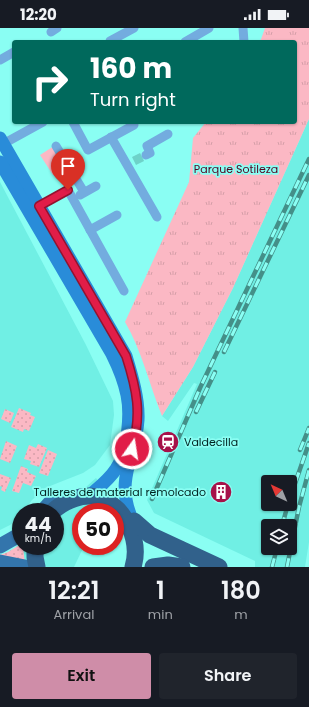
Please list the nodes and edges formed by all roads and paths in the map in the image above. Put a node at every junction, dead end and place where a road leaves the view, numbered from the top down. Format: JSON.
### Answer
{"nodes":[{"id":1,"x":134,"y":28,"type":"edge"},
{"id":2,"x":209,"y":28,"type":"edge"},
{"id":3,"x":243,"y":28,"type":"edge"},
{"id":4,"x":112,"y":40,"type":"edge"},
{"id":5,"x":188,"y":40,"type":"edge"},
{"id":6,"x":244,"y":40,"type":"edge"},
{"id":7,"x":12,"y":53,"type":"edge"},
{"id":8,"x":0,"y":60,"type":"edge"},
{"id":9,"x":39,"y":124,"type":"edge"},
{"id":10,"x":74,"y":124,"type":"edge"},
{"id":11,"x":133,"y":124,"type":"edge"},
{"id":12,"x":168,"y":134,"type":"dead end"},
{"id":13,"x":111,"y":137,"type":"junction"},
{"id":14,"x":2,"y":141,"type":"edge"},
{"id":15,"x":56,"y":146,"type":"dead end"},
{"id":16,"x":146,"y":155,"type":"tunnel mouth"},
{"id":17,"x":0,"y":162,"type":"edge"},
{"id":18,"x":96,"y":186,"type":"dead end"},
{"id":19,"x":84,"y":192,"type":"junction"},
{"id":20,"x":73,"y":199,"type":"junction"},
{"id":21,"x":39,"y":206,"type":"junction"},
{"id":22,"x":117,"y":215,"type":"dead end"},
{"id":23,"x":158,"y":217,"type":"dead end"},
{"id":24,"x":90,"y":230,"type":"junction"},
{"id":25,"x":124,"y":291,"type":"dead end"},
{"id":26,"x":90,"y":492,"type":"junction"},
{"id":27,"x":50,"y":503,"type":"edge"},
{"id":28,"x":64,"y":503,"type":"edge"},
{"id":29,"x":64,"y":510,"type":"edge"},
{"id":30,"x":134,"y":520,"type":"junction"},
{"id":31,"x":12,"y":539,"type":"edge"},
{"id":32,"x":0,"y":546,"type":"edge"},
{"id":33,"x":12,"y":546,"type":"edge"},
{"id":34,"x":0,"y":551,"type":"edge"},
{"id":35,"x":35,"y":555,"type":"edge"},
{"id":36,"x":43,"y":555,"type":"edge"},
{"id":37,"x":0,"y":562,"type":"edge"},
{"id":38,"x":25,"y":567,"type":"edge"},
{"id":39,"x":37,"y":567,"type":"edge"},
{"id":40,"x":44,"y":567,"type":"edge"},
{"id":41,"x":132,"y":567,"type":"edge"},
{"id":42,"x":139,"y":567,"type":"edge"},
{"id":43,"x":152,"y":567,"type":"edge"},
{"id":44,"x":182,"y":567,"type":"edge"},
{"id":45,"x":207,"y":567,"type":"edge"},
{"id":46,"x":220,"y":567,"type":"edge"}],
"edges":[{"from":1,"to":4,"type":"street"},
{"from":2,"to":5,"type":"street"},
{"from":3,"to":6,"type":"street"},
{"from":7,"to":8,"type":"street"},
{"from":9,"to":14,"type":"street"},
{"from":10,"to":13,"type":"street"},
{"from":11,"to":13,"type":"street"},
{"from":12,"to":16,"type":"street"},
{"from":13,"to":23,"type":"street"},
{"from":14,"to":21,"type":"main road"},
{"from":15,"to":19,"type":"street"},
{"from":17,"to":26,"type":"main road"},
{"from":18,"to":19,"type":"street"},
{"from":19,"to":20,"type":"street"},
{"from":20,"to":21,"type":"street"},
{"from":20,"to":24,"type":"street"},
{"from":21,"to":30,"type":"main road"},
{"from":22,"to":24,"type":"street"},
{"from":24,"to":25,"type":"street"},
{"from":26,"to":27,"type":"main road"},
{"from":26,"to":28,"type":"highway"},
{"from":26,"to":29,"type":"highway"},
{"from":26,"to":30,"type":"highway"},
{"from":30,"to":41,"type":"highway"},
{"from":30,"to":42,"type":"highway"},
{"from":30,"to":45,"type":"highway"},
{"from":30,"to":46,"type":"highway"},
{"from":31,"to":32,"type":"main road"},
{"from":33,"to":34,"type":"main road"},
{"from":35,"to":39,"type":"highway"},
{"from":36,"to":40,"type":"highway"},
{"from":37,"to":38,"type":"main road"},
{"from":43,"to":44,"type":"highway"}]}
